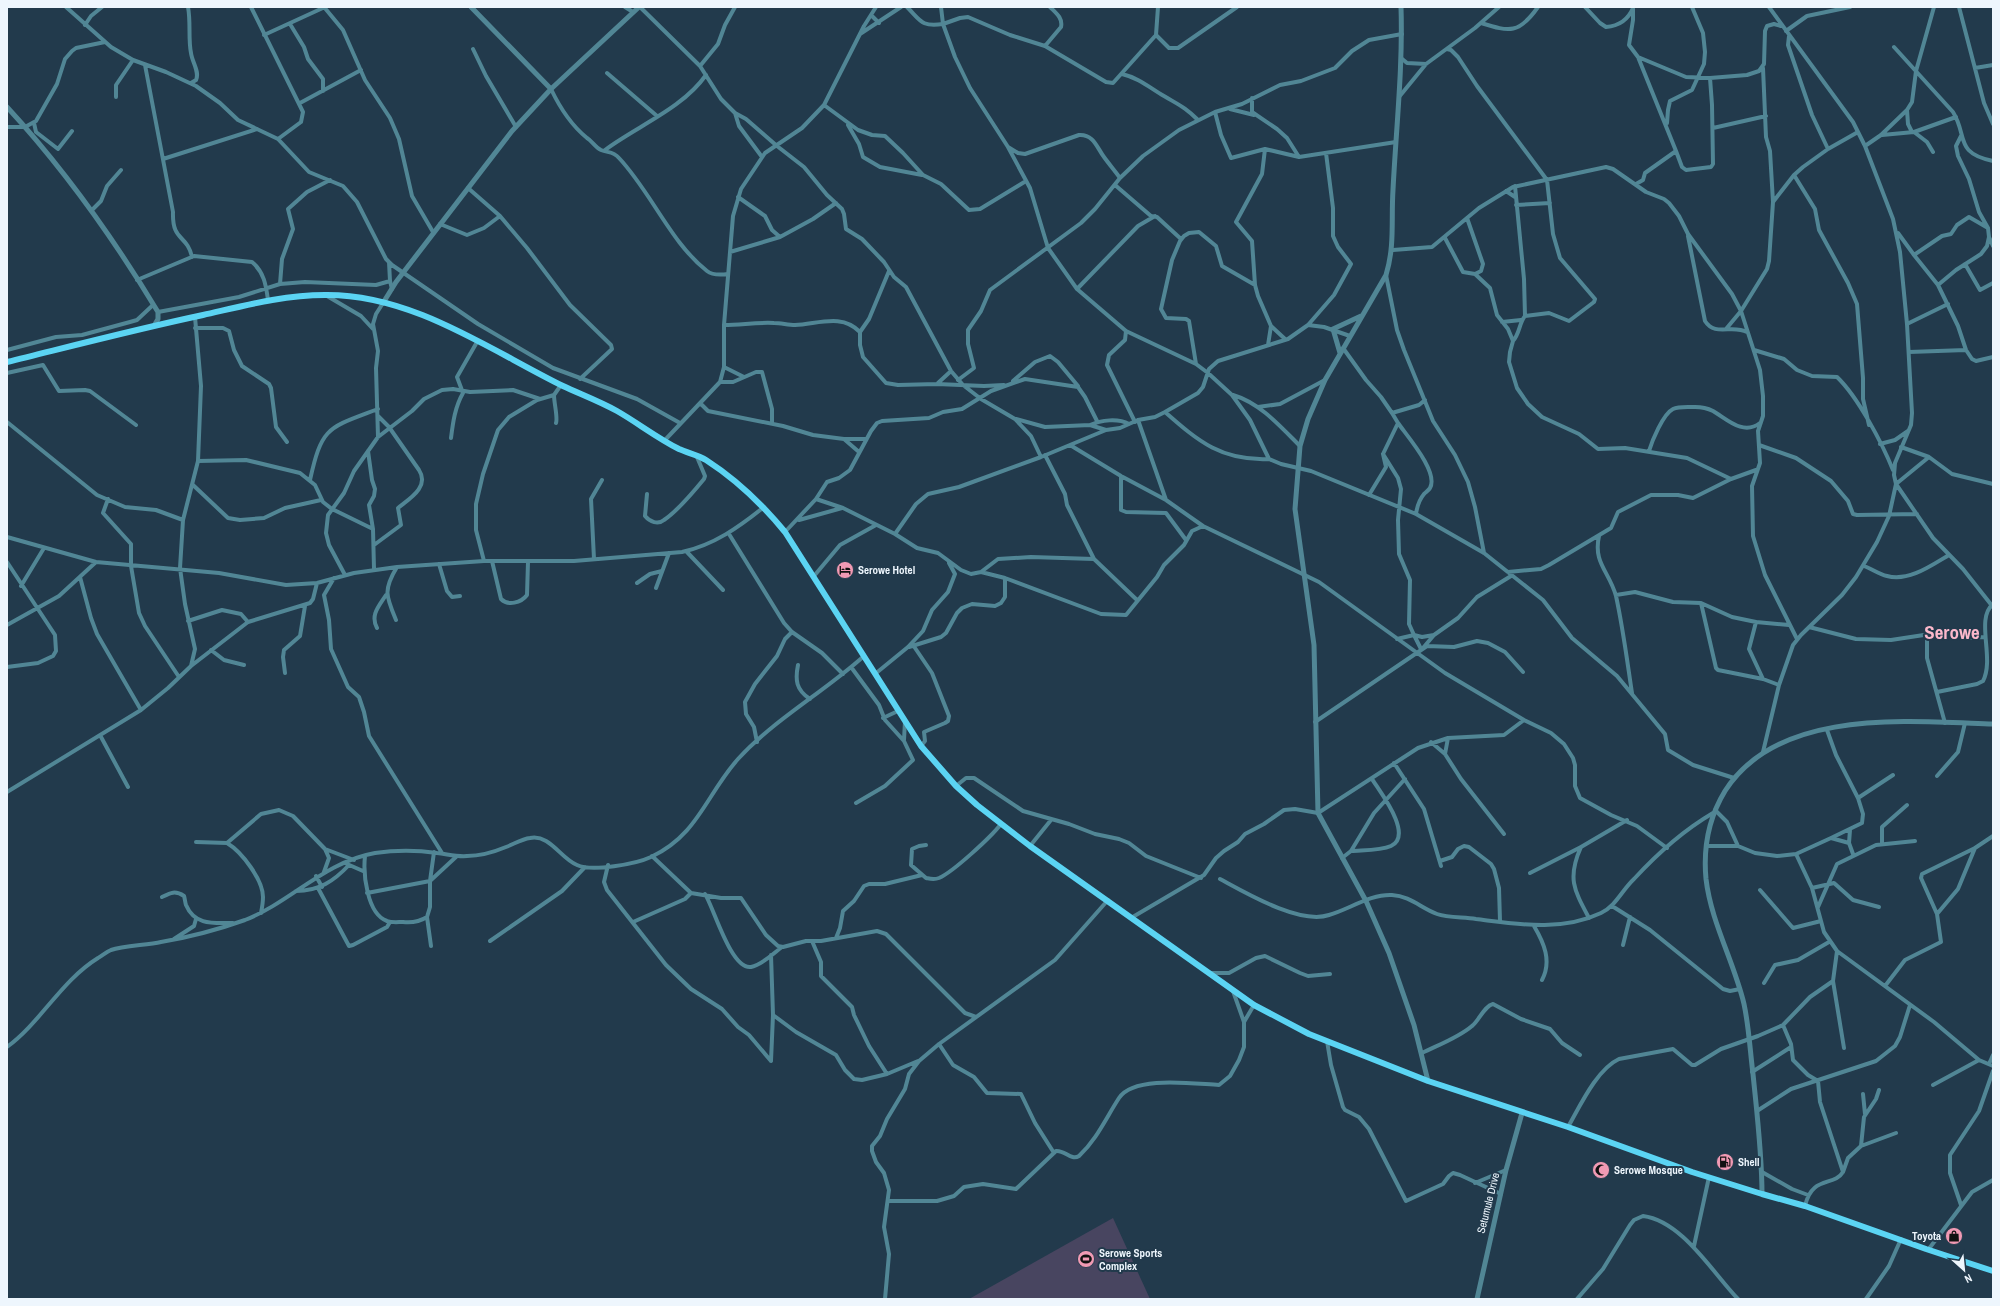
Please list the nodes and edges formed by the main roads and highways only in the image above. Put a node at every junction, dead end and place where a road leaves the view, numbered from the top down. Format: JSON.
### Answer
{"nodes":[{"id":1,"x":7,"y":362,"type":"edge"},
{"id":2,"x":1993,"y":1271,"type":"edge"}],
"edges":[{"from":1,"to":2,"type":"main road"}]}
